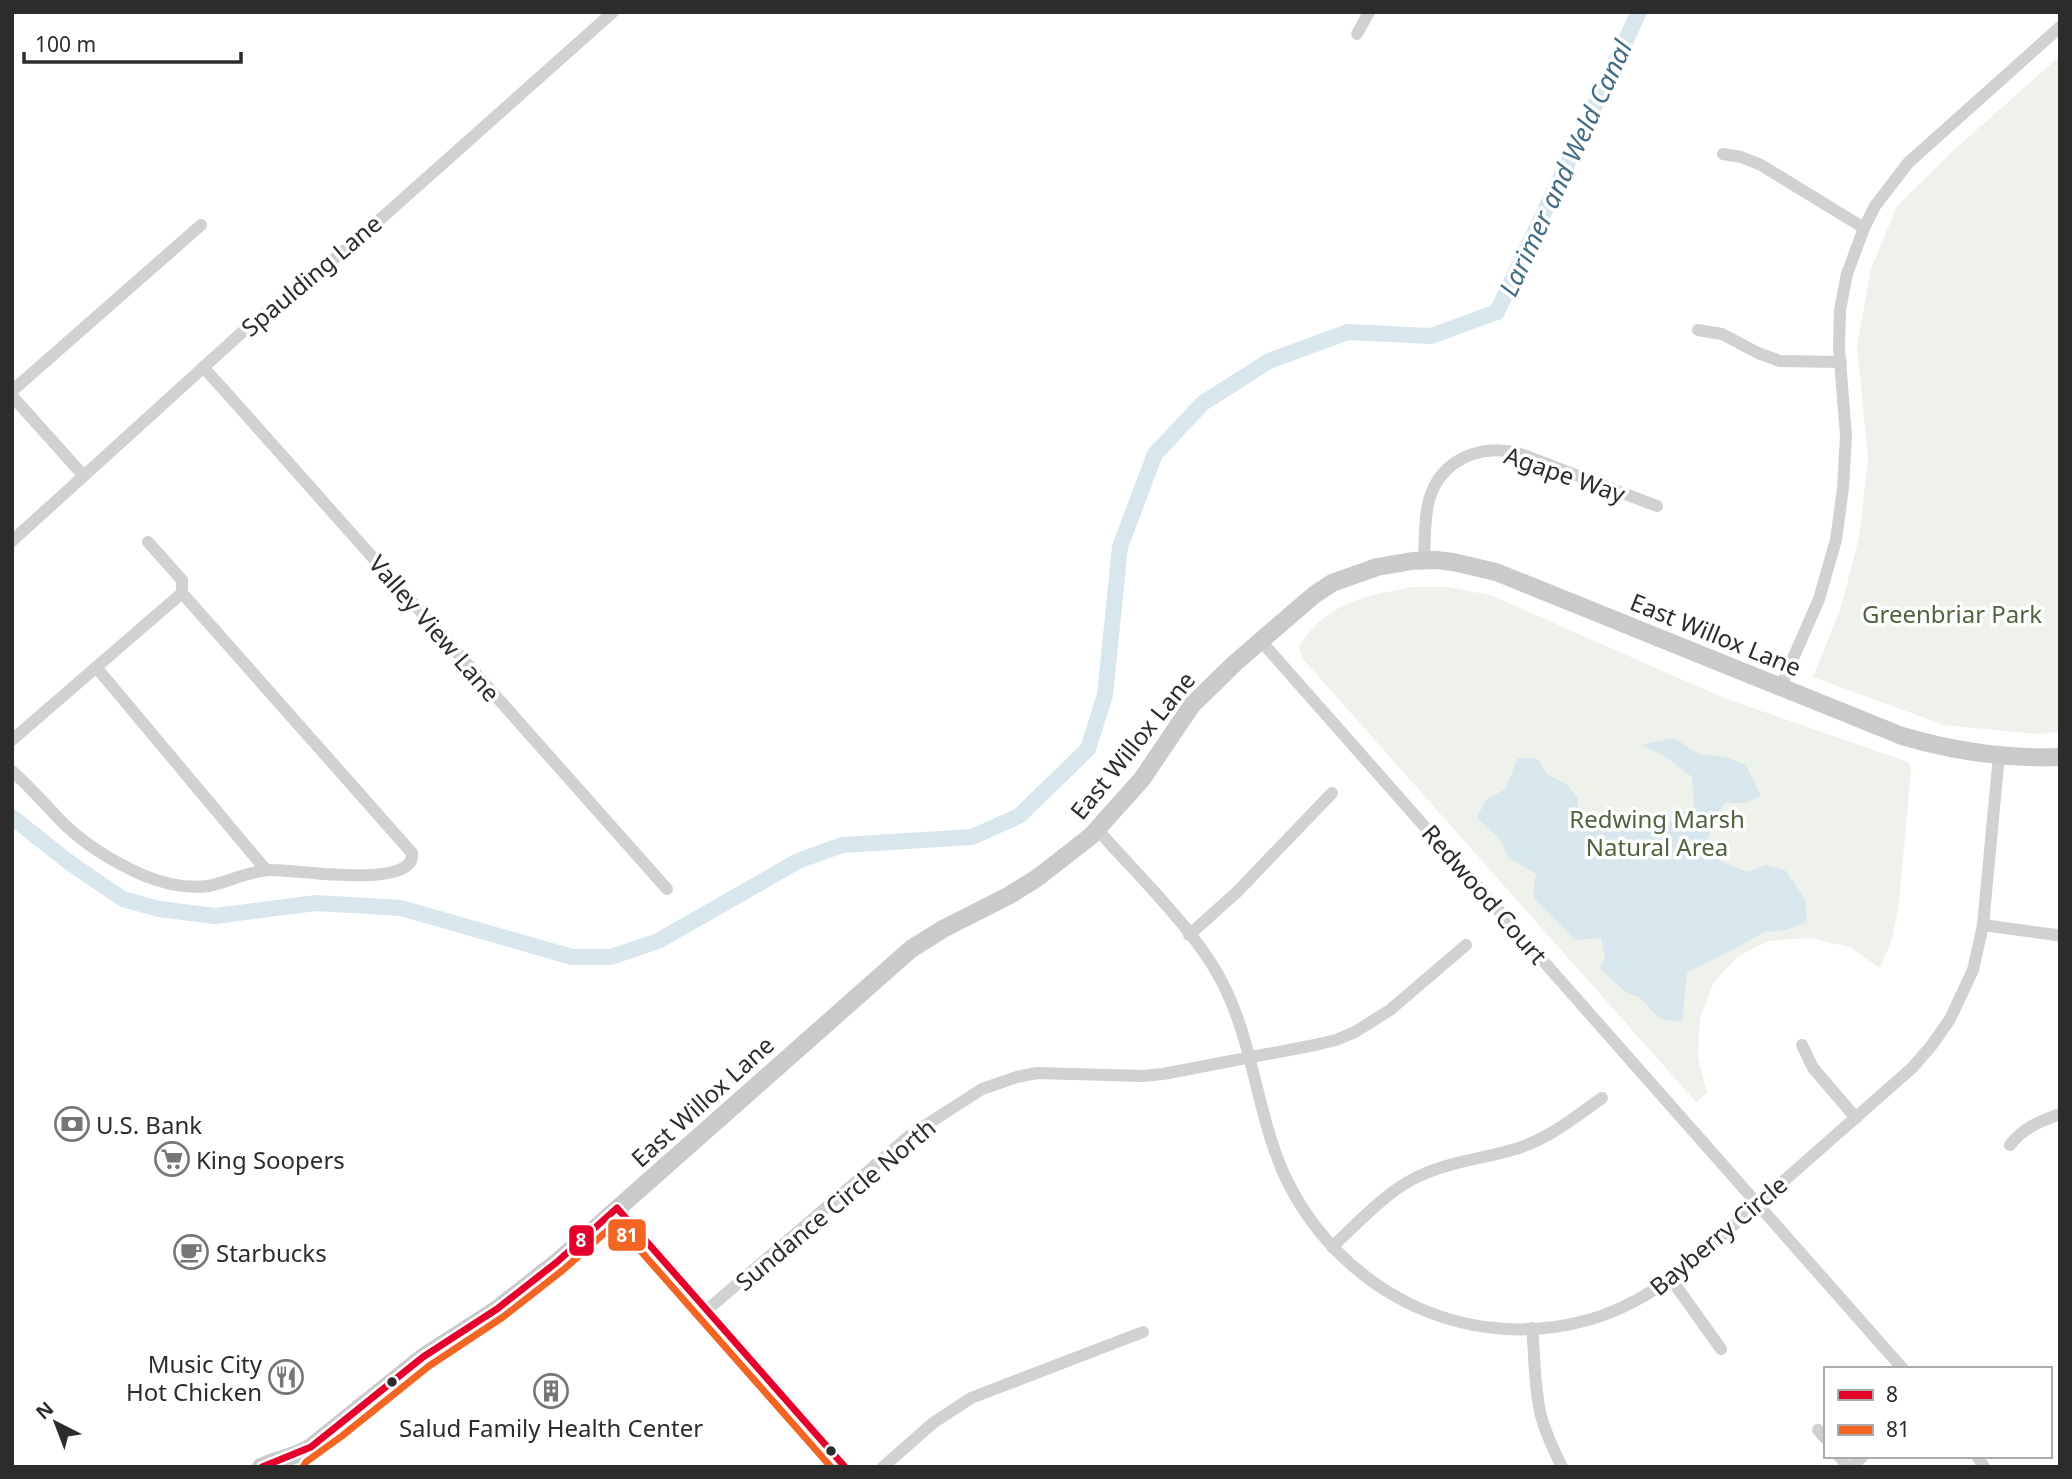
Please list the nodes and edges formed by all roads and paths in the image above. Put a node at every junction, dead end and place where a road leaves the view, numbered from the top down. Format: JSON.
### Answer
{"nodes":[{"id":1,"x":613,"y":12,"type":"edge"},
{"id":2,"x":1369,"y":12,"type":"edge"},
{"id":3,"x":2060,"y":27,"type":"edge"},
{"id":4,"x":1357,"y":34,"type":"dead end"},
{"id":5,"x":1723,"y":154,"type":"dead end"},
{"id":6,"x":201,"y":225,"type":"dead end"},
{"id":7,"x":1864,"y":228,"type":"junction"},
{"id":8,"x":1698,"y":330,"type":"dead end"},
{"id":9,"x":1840,"y":362,"type":"junction"},
{"id":10,"x":202,"y":367,"type":"junction"},
{"id":11,"x":12,"y":393,"type":"edge"},
{"id":12,"x":83,"y":475,"type":"junction"},
{"id":13,"x":1657,"y":506,"type":"dead end"},
{"id":14,"x":12,"y":541,"type":"edge"},
{"id":15,"x":148,"y":542,"type":"dead end"},
{"id":16,"x":1424,"y":561,"type":"junction"},
{"id":17,"x":182,"y":593,"type":"junction"},
{"id":18,"x":1261,"y":641,"type":"junction"},
{"id":19,"x":96,"y":667,"type":"junction"},
{"id":20,"x":1781,"y":686,"type":"junction"},
{"id":21,"x":12,"y":740,"type":"edge"},
{"id":22,"x":1999,"y":755,"type":"junction"},
{"id":23,"x":2060,"y":757,"type":"edge"},
{"id":24,"x":12,"y":771,"type":"edge"},
{"id":25,"x":1332,"y":793,"type":"dead end"},
{"id":26,"x":1097,"y":830,"type":"junction"},
{"id":27,"x":266,"y":870,"type":"junction"},
{"id":28,"x":667,"y":889,"type":"dead end"},
{"id":29,"x":1983,"y":925,"type":"junction"},
{"id":30,"x":1189,"y":934,"type":"junction"},
{"id":31,"x":2056,"y":935,"type":"dead end"},
{"id":32,"x":1466,"y":945,"type":"dead end"},
{"id":33,"x":1802,"y":1045,"type":"dead end"},
{"id":34,"x":1250,"y":1058,"type":"junction"},
{"id":35,"x":1602,"y":1098,"type":"dead end"},
{"id":36,"x":2060,"y":1114,"type":"edge"},
{"id":37,"x":1856,"y":1118,"type":"junction"},
{"id":38,"x":2010,"y":1145,"type":"dead end"},
{"id":39,"x":1757,"y":1203,"type":"junction"},
{"id":40,"x":617,"y":1208,"type":"junction"},
{"id":41,"x":1332,"y":1247,"type":"junction"},
{"id":42,"x":1671,"y":1279,"type":"junction"},
{"id":43,"x":707,"y":1310,"type":"junction"},
{"id":44,"x":1532,"y":1328,"type":"junction"},
{"id":45,"x":1143,"y":1332,"type":"dead end"},
{"id":46,"x":1721,"y":1349,"type":"dead end"},
{"id":47,"x":1901,"y":1367,"type":"edge"},
{"id":48,"x":295,"y":1461,"type":"edge"},
{"id":49,"x":261,"y":1467,"type":"edge"},
{"id":50,"x":845,"y":1467,"type":"edge"},
{"id":51,"x":883,"y":1467,"type":"edge"},
{"id":52,"x":1562,"y":1467,"type":"edge"}],
"edges":[{"from":1,"to":10,"type":"street","name":"Spaulding Lane"},
{"from":2,"to":4,"type":"street"},
{"from":3,"to":7,"type":"street"},
{"from":5,"to":7,"type":"street"},
{"from":6,"to":11,"type":"street"},
{"from":7,"to":9,"type":"street"},
{"from":8,"to":9,"type":"street"},
{"from":9,"to":20,"type":"street"},
{"from":10,"to":12,"type":"street","name":"Spaulding Lane"},
{"from":10,"to":28,"type":"street","name":"Valley View Lane"},
{"from":11,"to":12,"type":"street"},
{"from":12,"to":14,"type":"street","name":"Spaulding Lane"},
{"from":13,"to":16,"type":"street","name":"Agape Way"},
{"from":15,"to":17,"type":"street"},
{"from":16,"to":18,"type":"main road","name":"East Willox Lane"},
{"from":16,"to":20,"type":"main road","name":"East Willox Lane"},
{"from":17,"to":19,"type":"street"},
{"from":17,"to":27,"type":"street"},
{"from":18,"to":26,"type":"main road","name":"East Willox Lane"},
{"from":18,"to":39,"type":"street","name":"Redwood Court"},
{"from":19,"to":21,"type":"street"},
{"from":19,"to":27,"type":"street"},
{"from":20,"to":22,"type":"main road","name":"East Willox Lane"},
{"from":22,"to":23,"type":"main road","name":"East Willox Lane"},
{"from":22,"to":29,"type":"street","name":"Bayberry Circle"},
{"from":24,"to":27,"type":"street"},
{"from":25,"to":30,"type":"street"},
{"from":26,"to":30,"type":"street","name":"Bayberry Circle"},
{"from":26,"to":40,"type":"main road","name":"East Willox Lane"},
{"from":29,"to":31,"type":"street"},
{"from":29,"to":37,"type":"street","name":"Bayberry Circle"},
{"from":30,"to":34,"type":"street","name":"Bayberry Circle"},
{"from":32,"to":34,"type":"street","name":"Sundance Circle North"},
{"from":33,"to":37,"type":"street"},
{"from":34,"to":41,"type":"street","name":"Bayberry Circle"},
{"from":34,"to":43,"type":"street","name":"Sundance Circle North"},
{"from":35,"to":41,"type":"street"},
{"from":36,"to":38,"type":"street"},
{"from":37,"to":39,"type":"street","name":"Bayberry Circle"},
{"from":39,"to":42,"type":"street","name":"Bayberry Circle"},
{"from":39,"to":47,"type":"street","name":"Redwood Court"},
{"from":40,"to":43,"type":"street"},
{"from":40,"to":48,"type":"main road","name":"East Willox Lane"},
{"from":41,"to":44,"type":"street","name":"Bayberry Circle"},
{"from":42,"to":44,"type":"street","name":"Bayberry Circle"},
{"from":42,"to":46,"type":"street"},
{"from":43,"to":50,"type":"street"},
{"from":44,"to":52,"type":"street"},
{"from":45,"to":51,"type":"street"},
{"from":48,"to":49,"type":"main road","name":"East Willox Lane"}]}
